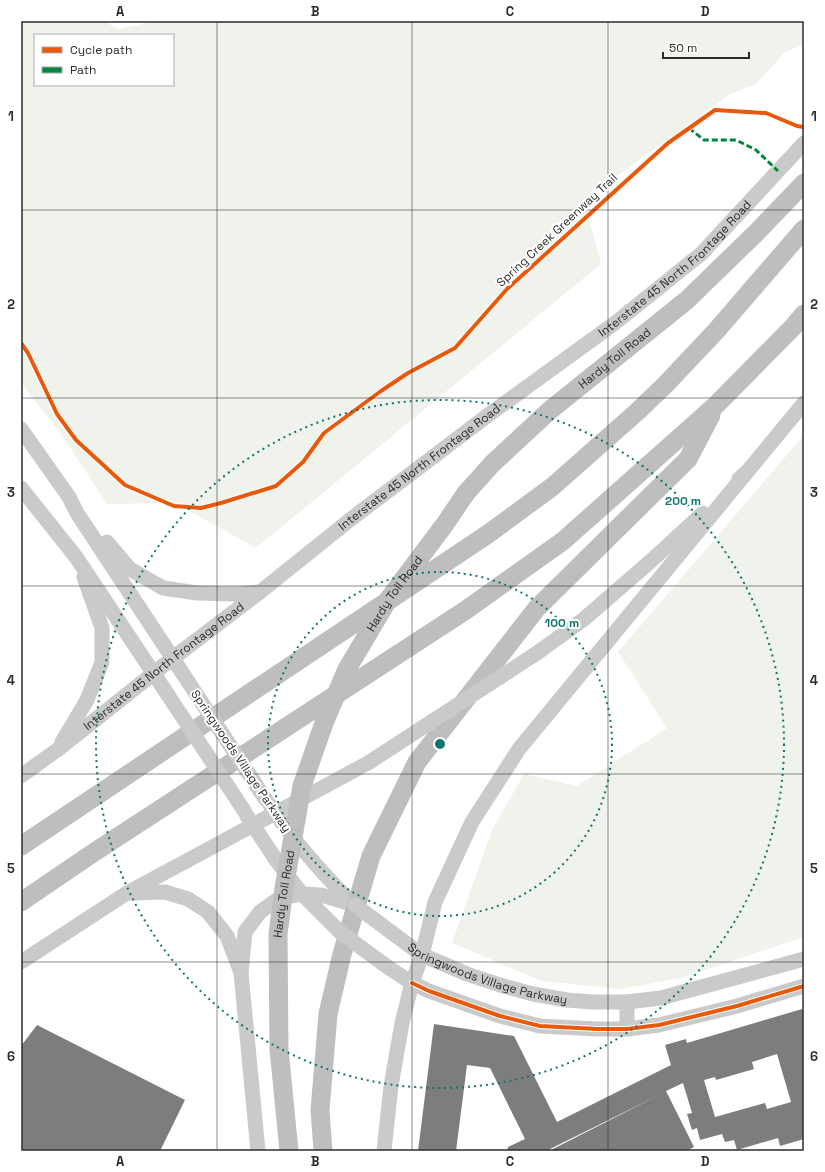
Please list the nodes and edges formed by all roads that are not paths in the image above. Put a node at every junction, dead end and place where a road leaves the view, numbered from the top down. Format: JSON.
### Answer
{"nodes":[{"id":1,"x":804,"y":143,"type":"edge"},
{"id":2,"x":804,"y":183,"type":"edge"},
{"id":3,"x":804,"y":229,"type":"edge"},
{"id":4,"x":799,"y":321,"type":"edge"},
{"id":5,"x":804,"y":403,"type":"edge"},
{"id":6,"x":716,"y":405,"type":"junction"},
{"id":7,"x":21,"y":429,"type":"edge"},
{"id":8,"x":747,"y":472,"type":"junction"},
{"id":9,"x":21,"y":488,"type":"edge"},
{"id":10,"x":69,"y":497,"type":"junction"},
{"id":11,"x":76,"y":557,"type":"junction"},
{"id":12,"x":260,"y":592,"type":"junction"},
{"id":13,"x":173,"y":658,"type":"junction"},
{"id":14,"x":154,"y":673,"type":"junction"},
{"id":15,"x":57,"y":750,"type":"junction"},
{"id":16,"x":21,"y":776,"type":"edge"},
{"id":17,"x":275,"y":813,"type":"junction"},
{"id":18,"x":249,"y":818,"type":"junction"},
{"id":19,"x":21,"y":846,"type":"edge"},
{"id":20,"x":276,"y":860,"type":"junction"},
{"id":21,"x":127,"y":893,"type":"junction"},
{"id":22,"x":310,"y":897,"type":"junction"},
{"id":23,"x":21,"y":902,"type":"edge"},
{"id":24,"x":355,"y":905,"type":"junction"},
{"id":25,"x":267,"y":906,"type":"junction"},
{"id":26,"x":422,"y":955,"type":"junction"},
{"id":27,"x":804,"y":960,"type":"edge"},
{"id":28,"x":21,"y":962,"type":"edge"},
{"id":29,"x":241,"y":973,"type":"junction"},
{"id":30,"x":412,"y":983,"type":"junction"},
{"id":31,"x":804,"y":986,"type":"edge"},
{"id":32,"x":627,"y":1002,"type":"junction"},
{"id":33,"x":627,"y":1029,"type":"junction"},
{"id":34,"x":258,"y":1151,"type":"edge"},
{"id":35,"x":289,"y":1151,"type":"edge"},
{"id":36,"x":323,"y":1151,"type":"edge"},
{"id":37,"x":384,"y":1151,"type":"edge"}],
"edges":[{"from":1,"to":12,"type":"main road","name":"Interstate 45 North Frontage Road"},
{"from":2,"to":35,"type":"highway","name":"Hardy Toll Road","bridge":true},
{"from":3,"to":19,"type":"highway"},
{"from":4,"to":6,"type":"highway"},
{"from":5,"to":8,"type":"main road"},
{"from":6,"to":23,"type":"highway"},
{"from":6,"to":36,"type":"highway"},
{"from":7,"to":10,"type":"main road","name":"Springwoods Village Parkway"},
{"from":8,"to":17,"type":"main road","bridge":true},
{"from":8,"to":26,"type":"main road"},
{"from":9,"to":11,"type":"main road","name":"Springwoods Village Parkway"},
{"from":10,"to":12,"type":"main road"},
{"from":10,"to":13,"type":"main road","name":"Springwoods Village Parkway"},
{"from":11,"to":14,"type":"main road","name":"Springwoods Village Parkway"},
{"from":11,"to":15,"type":"main road"},
{"from":12,"to":13,"type":"main road","name":"Interstate 45 North Frontage Road"},
{"from":13,"to":14,"type":"main road","name":"Interstate 45 North Frontage Road"},
{"from":13,"to":17,"type":"main road","name":"Springwoods Village Parkway","bridge":true},
{"from":14,"to":15,"type":"main road","name":"Interstate 45 North Frontage Road"},
{"from":14,"to":18,"type":"main road","name":"Springwoods Village Parkway","bridge":true},
{"from":15,"to":16,"type":"main road","name":"Interstate 45 North Frontage Road"},
{"from":17,"to":18,"type":"main road"},
{"from":17,"to":24,"type":"main road","name":"Springwoods Village Parkway"},
{"from":18,"to":20,"type":"main road","name":"Springwoods Village Parkway"},
{"from":18,"to":21,"type":"main road"},
{"from":20,"to":22,"type":"main road","name":"Springwoods Village Parkway"},
{"from":20,"to":25,"type":"main road"},
{"from":21,"to":28,"type":"main road"},
{"from":21,"to":29,"type":"main road"},
{"from":22,"to":24,"type":"main road"},
{"from":22,"to":25,"type":"main road"},
{"from":22,"to":30,"type":"main road","name":"Springwoods Village Parkway","bridge":true},
{"from":24,"to":26,"type":"main road","name":"Springwoods Village Parkway","bridge":true},
{"from":25,"to":29,"type":"main road"},
{"from":26,"to":30,"type":"main road"},
{"from":26,"to":32,"type":"main road","name":"Springwoods Village Parkway"},
{"from":27,"to":32,"type":"main road","name":"Springwoods Village Parkway"},
{"from":29,"to":34,"type":"main road"},
{"from":30,"to":33,"type":"main road","name":"Springwoods Village Parkway"},
{"from":30,"to":37,"type":"main road"},
{"from":31,"to":33,"type":"main road","name":"Springwoods Village Parkway"},
{"from":32,"to":33,"type":"main road"}]}
